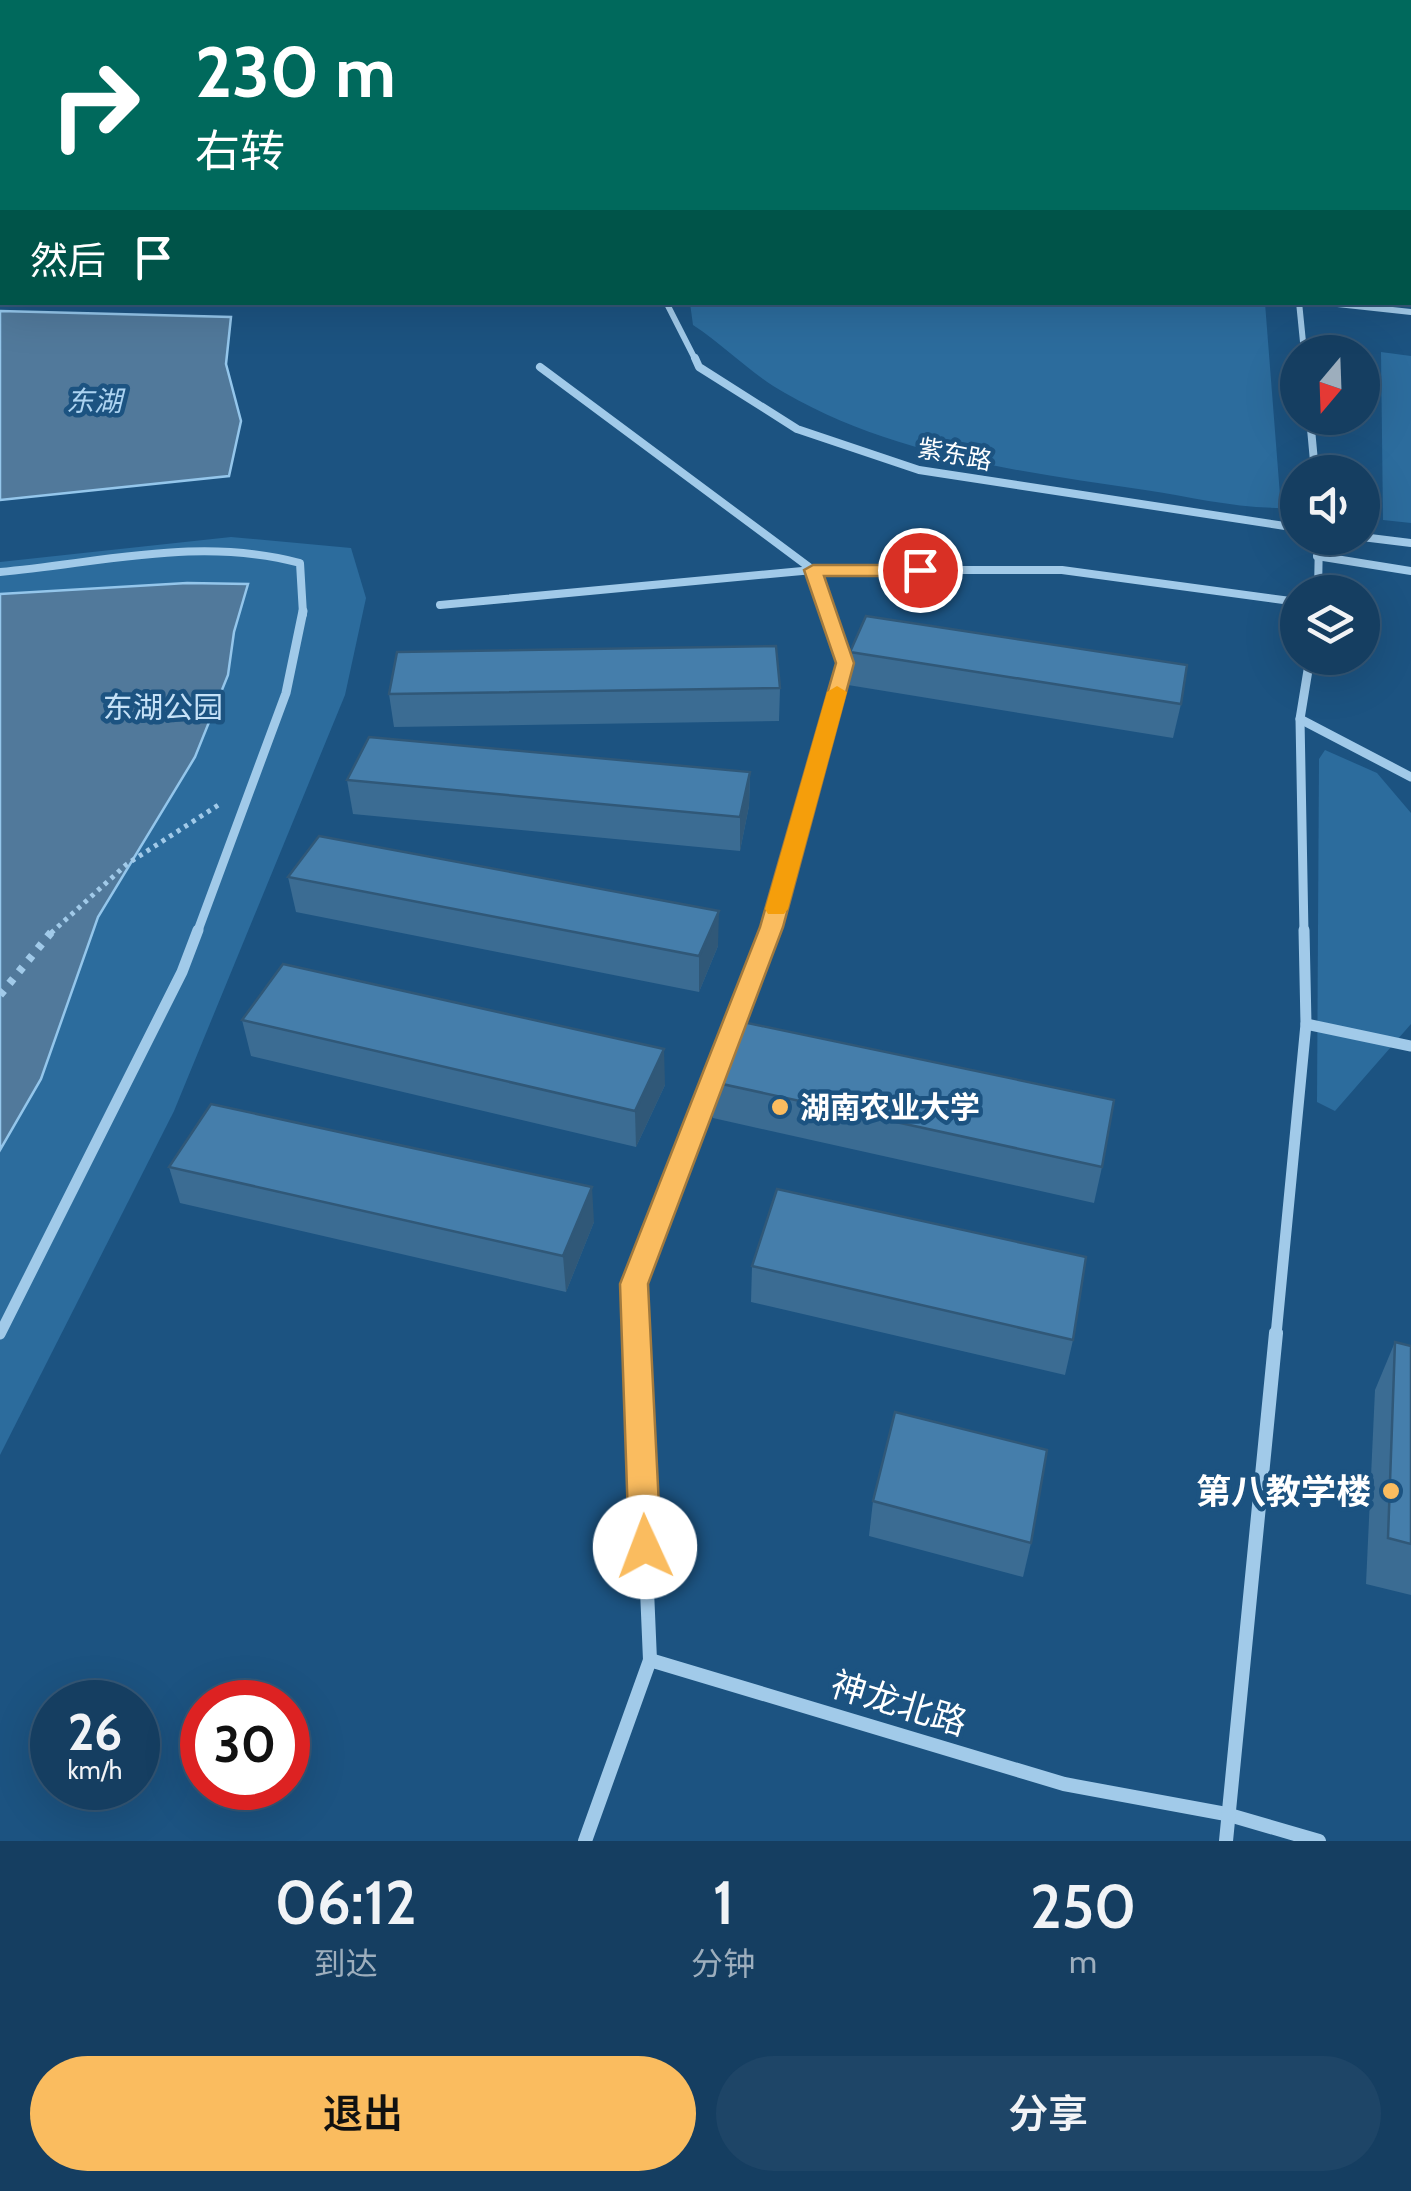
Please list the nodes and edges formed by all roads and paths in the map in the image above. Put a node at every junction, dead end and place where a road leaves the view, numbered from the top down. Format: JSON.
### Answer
{"nodes":[{"id":1,"x":668,"y":305,"type":"edge"},
{"id":2,"x":1299,"y":305,"type":"edge"},
{"id":3,"x":1347,"y":305,"type":"edge"},
{"id":4,"x":1411,"y":312,"type":"edge"},
{"id":5,"x":1302,"y":335,"type":"edge"},
{"id":6,"x":540,"y":367,"type":"dead end"},
{"id":7,"x":1280,"y":525,"type":"edge"},
{"id":8,"x":1380,"y":539,"type":"edge"},
{"id":9,"x":1411,"y":543,"type":"edge"},
{"id":10,"x":1317,"y":556,"type":"joint"},
{"id":11,"x":813,"y":570,"type":"junction"},
{"id":12,"x":1411,"y":570,"type":"edge"},
{"id":13,"x":0,"y":572,"type":"edge"},
{"id":14,"x":1318,"y":575,"type":"edge"},
{"id":15,"x":1280,"y":600,"type":"edge"},
{"id":16,"x":440,"y":605,"type":"dead end"},
{"id":17,"x":1307,"y":675,"type":"edge"},
{"id":18,"x":1300,"y":720,"type":"junction"},
{"id":19,"x":1411,"y":777,"type":"edge"},
{"id":20,"x":189,"y":820,"type":"dead end"},
{"id":21,"x":0,"y":995,"type":"edge"},
{"id":22,"x":1306,"y":1024,"type":"junction"},
{"id":23,"x":1411,"y":1046,"type":"edge"},
{"id":24,"x":0,"y":1334,"type":"edge"},
{"id":25,"x":650,"y":1660,"type":"junction"},
{"id":26,"x":1226,"y":1814,"type":"junction"},
{"id":27,"x":585,"y":1841,"type":"edge"},
{"id":28,"x":1226,"y":1841,"type":"edge"},
{"id":29,"x":1319,"y":1841,"type":"edge"}],
"edges":[{"from":1,"to":7,"type":"street","name":"紫东路"},
{"from":2,"to":5,"type":"street"},
{"from":3,"to":4,"type":"street"},
{"from":6,"to":11,"type":"street"},
{"from":8,"to":9,"type":"street"},
{"from":10,"to":12,"type":"street"},
{"from":10,"to":14,"type":"street"},
{"from":11,"to":15,"type":"street"},
{"from":11,"to":16,"type":"street"},
{"from":11,"to":25,"type":"street"},
{"from":13,"to":24,"type":"street"},
{"from":17,"to":18,"type":"street"},
{"from":18,"to":19,"type":"street"},
{"from":18,"to":22,"type":"street"},
{"from":20,"to":21,"type":"path"},
{"from":22,"to":23,"type":"street"},
{"from":22,"to":26,"type":"street"},
{"from":25,"to":26,"type":"street","name":"神龙北路"},
{"from":25,"to":27,"type":"street"},
{"from":26,"to":28,"type":"street"},
{"from":26,"to":29,"type":"street","name":"神龙北路"}]}
